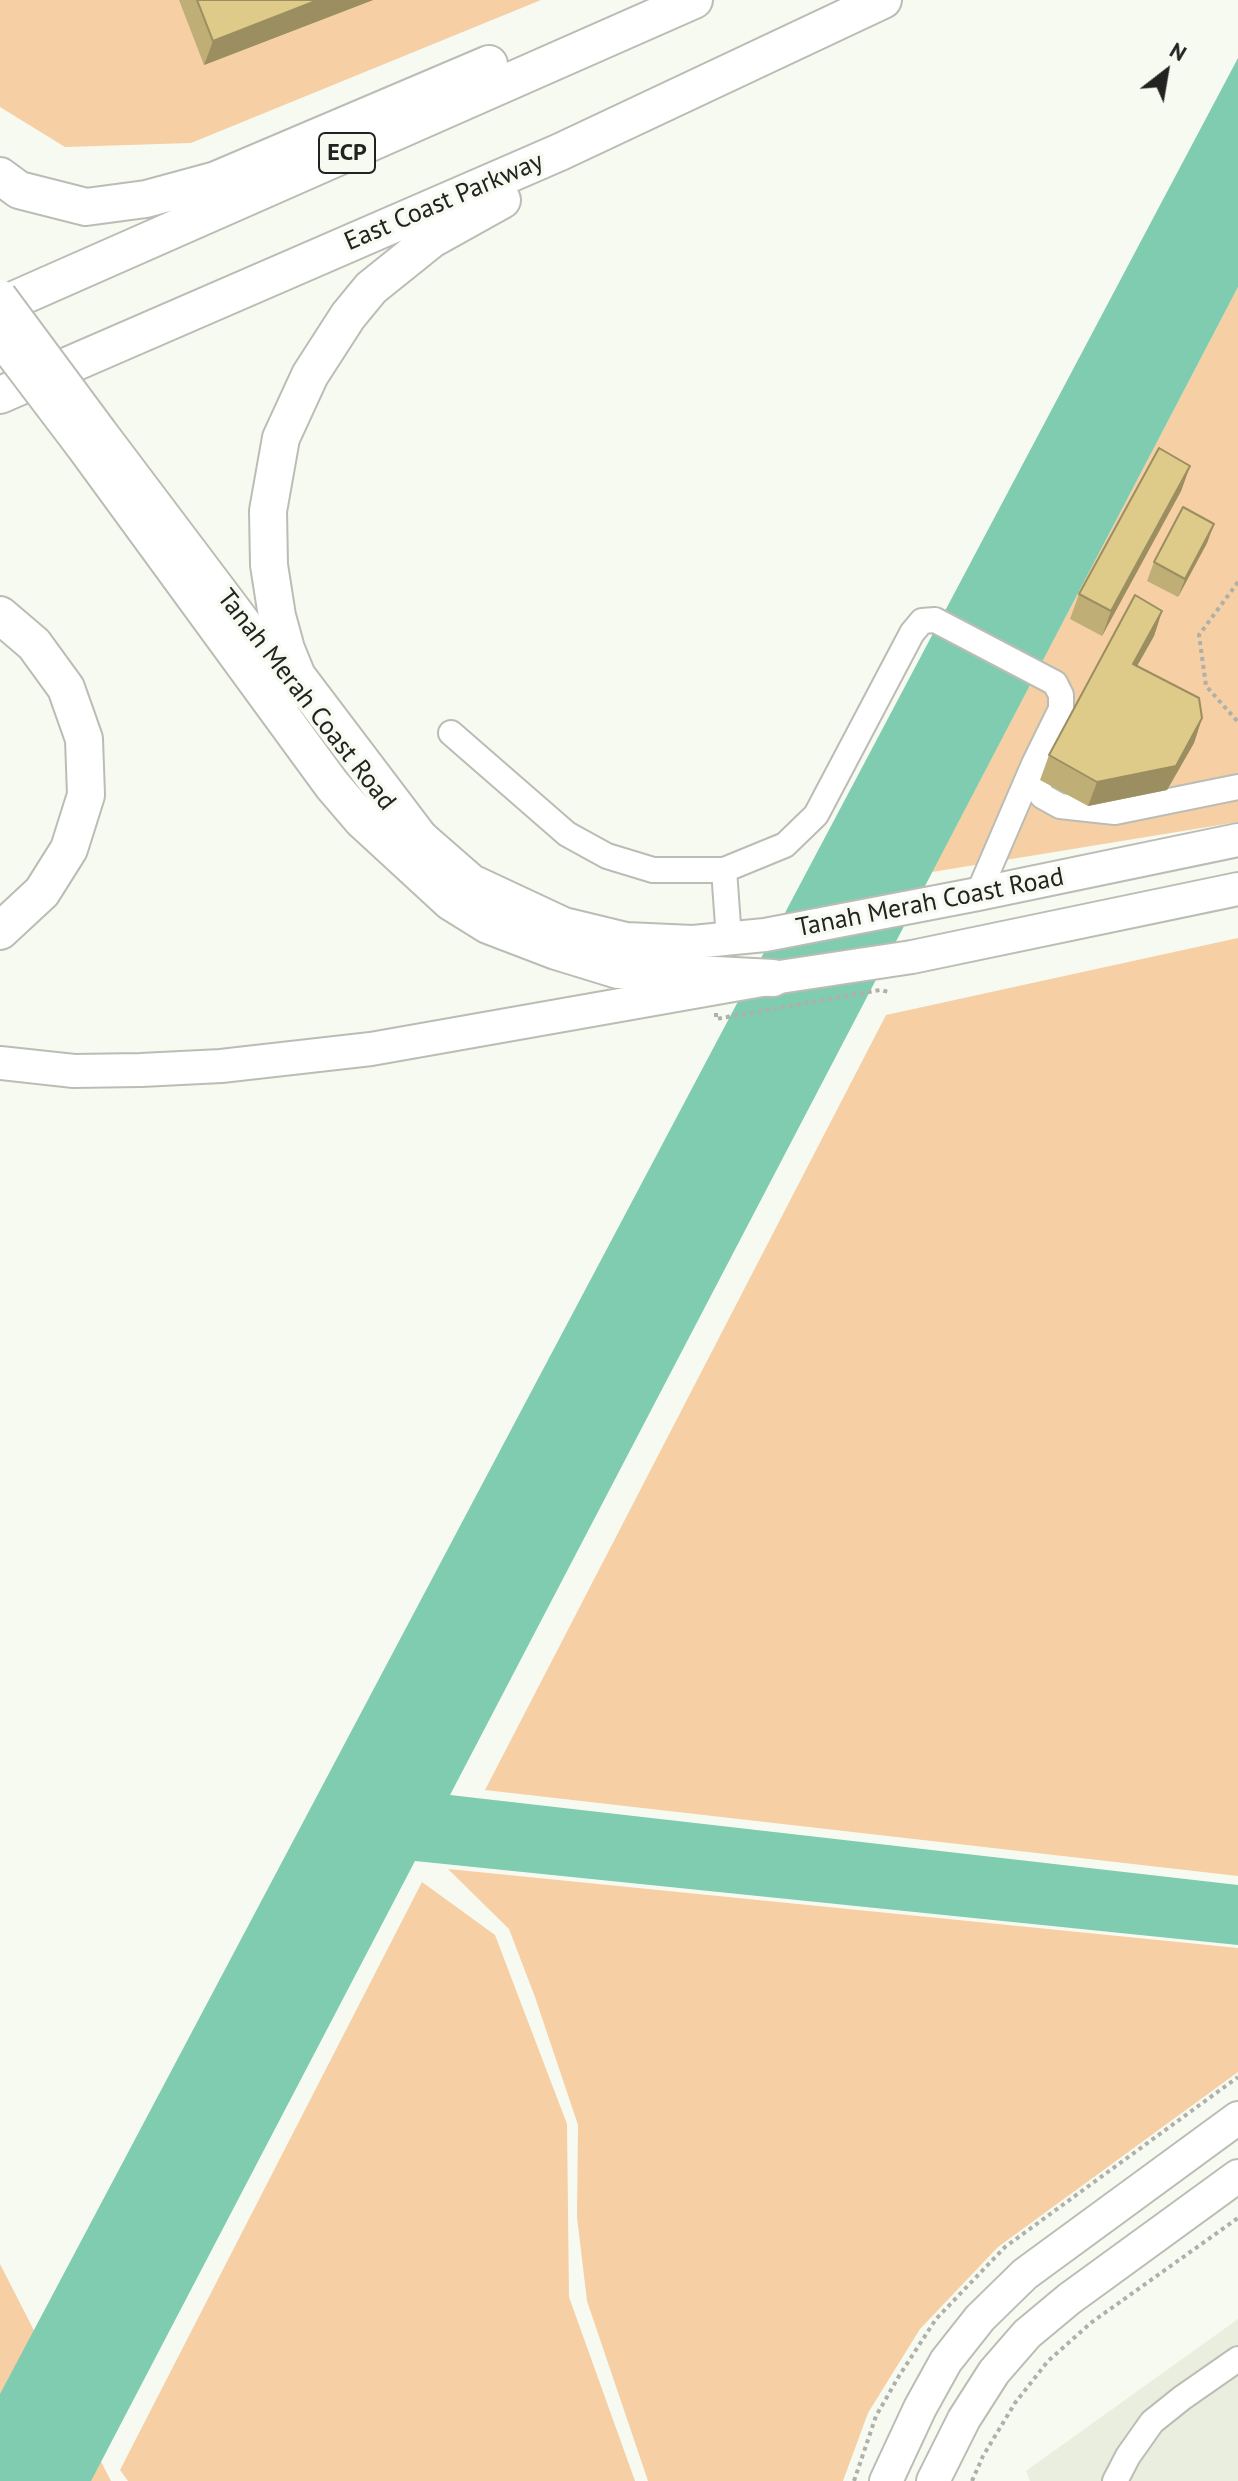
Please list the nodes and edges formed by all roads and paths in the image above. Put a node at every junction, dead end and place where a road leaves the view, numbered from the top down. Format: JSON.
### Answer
{"nodes":[{"id":1,"x":642,"y":0,"type":"edge"},
{"id":2,"x":694,"y":0,"type":"edge"},
{"id":3,"x":883,"y":0,"type":"edge"},
{"id":4,"x":560,"y":152,"type":"junction"},
{"id":5,"x":0,"y":176,"type":"edge"},
{"id":6,"x":0,"y":296,"type":"edge"},
{"id":7,"x":0,"y":306,"type":"edge"},
{"id":8,"x":0,"y":335,"type":"edge"},
{"id":9,"x":0,"y":395,"type":"edge"},
{"id":10,"x":91,"y":437,"type":"junction"},
{"id":11,"x":1238,"y":582,"type":"edge"},
{"id":12,"x":0,"y":615,"type":"edge"},
{"id":13,"x":1238,"y":722,"type":"edge"},
{"id":14,"x":451,"y":733,"type":"dead end"},
{"id":15,"x":1034,"y":764,"type":"junction"},
{"id":16,"x":1238,"y":787,"type":"edge"},
{"id":17,"x":419,"y":837,"type":"junction"},
{"id":18,"x":1238,"y":840,"type":"edge"},
{"id":19,"x":724,"y":870,"type":"junction"},
{"id":20,"x":1238,"y":889,"type":"edge"},
{"id":21,"x":978,"y":894,"type":"junction"},
{"id":22,"x":0,"y":931,"type":"edge"},
{"id":23,"x":729,"y":939,"type":"junction"},
{"id":24,"x":773,"y":978,"type":"junction"},
{"id":25,"x":889,"y":992,"type":"dead end"},
{"id":26,"x":733,"y":1016,"type":"dead end"},
{"id":27,"x":0,"y":1063,"type":"edge"},
{"id":28,"x":1238,"y":2118,"type":"edge"},
{"id":29,"x":1238,"y":2176,"type":"edge"},
{"id":30,"x":1238,"y":2218,"type":"edge"},
{"id":31,"x":1238,"y":2359,"type":"edge"},
{"id":32,"x":886,"y":2481,"type":"edge"},
{"id":33,"x":933,"y":2481,"type":"edge"},
{"id":34,"x":972,"y":2481,"type":"edge"},
{"id":35,"x":1115,"y":2481,"type":"edge"}],
"edges":[{"from":1,"to":5,"type":"highway"},
{"from":2,"to":7,"type":"highway","number":"ECP"},
{"from":3,"to":4,"type":"highway","name":"East Coast Parkway"},
{"from":4,"to":9,"type":"highway","name":"East Coast Parkway"},
{"from":4,"to":17,"type":"highway"},
{"from":6,"to":10,"type":"main road","name":"Tanah Merah Coast Road","bridge":true},
{"from":8,"to":10,"type":"highway","bridge":true},
{"from":10,"to":17,"type":"main road","name":"Tanah Merah Coast Road"},
{"from":10,"to":24,"type":"highway"},
{"from":11,"to":13,"type":"path"},
{"from":12,"to":22,"type":"highway"},
{"from":14,"to":19,"type":"lane"},
{"from":15,"to":16,"type":"lane"},
{"from":15,"to":19,"type":"lane"},
{"from":15,"to":21,"type":"lane"},
{"from":17,"to":23,"type":"main road","name":"Tanah Merah Coast Road"},
{"from":18,"to":21,"type":"main road","name":"Tanah Merah Coast Road"},
{"from":19,"to":23,"type":"lane"},
{"from":20,"to":24,"type":"main road","name":"Tanah Merah Coast Road"},
{"from":21,"to":23,"type":"main road","name":"Tanah Merah Coast Road"},
{"from":24,"to":27,"type":"main road","name":"Tanah Merah Coast Road"},
{"from":25,"to":26,"type":"path"},
{"from":28,"to":32,"type":"main road"},
{"from":29,"to":33,"type":"main road"},
{"from":30,"to":34,"type":"path"},
{"from":31,"to":35,"type":"lane"}]}
